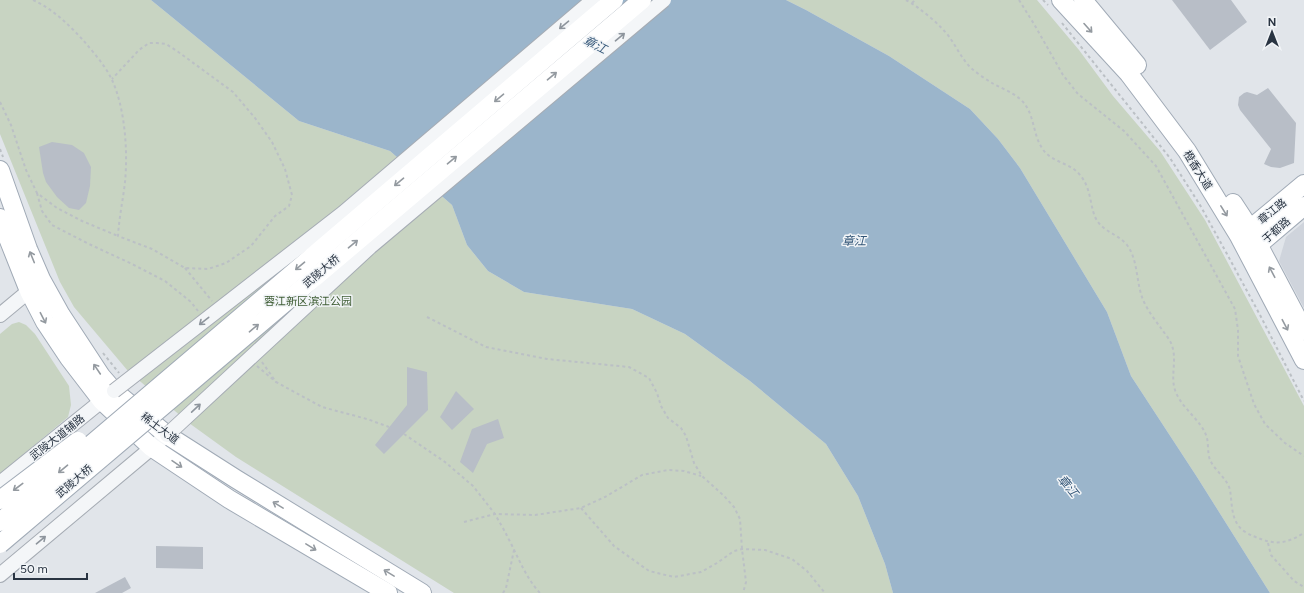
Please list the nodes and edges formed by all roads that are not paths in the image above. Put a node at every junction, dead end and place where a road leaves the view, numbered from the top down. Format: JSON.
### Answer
{"nodes":[{"id":1,"x":593,"y":0,"type":"edge"},
{"id":2,"x":614,"y":0,"type":"edge"},
{"id":3,"x":642,"y":0,"type":"edge"},
{"id":4,"x":664,"y":0,"type":"edge"},
{"id":5,"x":1068,"y":6,"type":"edge"},
{"id":6,"x":2,"y":166,"type":"edge"},
{"id":7,"x":1304,"y":184,"type":"edge"},
{"id":8,"x":1304,"y":206,"type":"edge"},
{"id":9,"x":0,"y":218,"type":"edge"},
{"id":10,"x":1244,"y":232,"type":"junction"},
{"id":11,"x":1253,"y":250,"type":"junction"},
{"id":12,"x":29,"y":291,"type":"junction"},
{"id":13,"x":0,"y":315,"type":"edge"},
{"id":14,"x":1304,"y":331,"type":"edge"},
{"id":15,"x":233,"y":335,"type":"junction"},
{"id":16,"x":1304,"y":360,"type":"edge"},
{"id":17,"x":113,"y":390,"type":"junction"},
{"id":18,"x":167,"y":435,"type":"junction"},
{"id":19,"x":151,"y":447,"type":"junction"},
{"id":20,"x":0,"y":483,"type":"edge"},
{"id":21,"x":0,"y":500,"type":"edge"},
{"id":22,"x":0,"y":522,"type":"edge"},
{"id":23,"x":0,"y":544,"type":"edge"},
{"id":24,"x":0,"y":558,"type":"edge"},
{"id":25,"x":0,"y":574,"type":"edge"},
{"id":26,"x":388,"y":593,"type":"edge"},
{"id":27,"x":422,"y":593,"type":"edge"}],
"edges":[{"from":1,"to":17,"type":"street","name":"武陵大道辅路","one_way":true,"bridge":true},
{"from":2,"to":15,"type":"main road","name":"武陵大桥","one_way":true,"bridge":true},
{"from":15,"to":3,"type":"main road","name":"武陵大桥","one_way":true,"bridge":true},
{"from":18,"to":4,"type":"street","one_way":true,"bridge":true},
{"from":5,"to":10,"type":"main road","name":"橙香大道"},
{"from":17,"to":6,"type":"main road","name":"稀土大道","one_way":true},
{"from":7,"to":10,"type":"main road","name":"章江路"},
{"from":8,"to":11,"type":"main road","name":"于都路"},
{"from":9,"to":12,"type":"main road","name":"稀土大道"},
{"from":10,"to":11,"type":"main road","name":"橙香大道"},
{"from":14,"to":11,"type":"main road","name":"橙香大道","one_way":true},
{"from":11,"to":16,"type":"main road","name":"橙香大道","one_way":true},
{"from":12,"to":13,"type":"street"},
{"from":12,"to":17,"type":"main road","name":"稀土大道","one_way":true},
{"from":15,"to":21,"type":"main road","one_way":true,"bridge":true},
{"from":15,"to":22,"type":"main road","name":"武陵大桥","one_way":true,"bridge":true},
{"from":15,"to":23,"type":"main road","name":"武陵大桥","bridge":true},
{"from":15,"to":24,"type":"main road","bridge":true},
{"from":17,"to":18,"type":"main road","name":"稀土大道"},
{"from":17,"to":19,"type":"main road","name":"稀土大道"},
{"from":17,"to":20,"type":"street","name":"武陵大道辅路"},
{"from":18,"to":19,"type":"street"},
{"from":27,"to":18,"type":"main road","name":"稀土大道","one_way":true},
{"from":25,"to":19,"type":"street","one_way":true},
{"from":19,"to":26,"type":"main road","name":"稀土大道","one_way":true}]}
